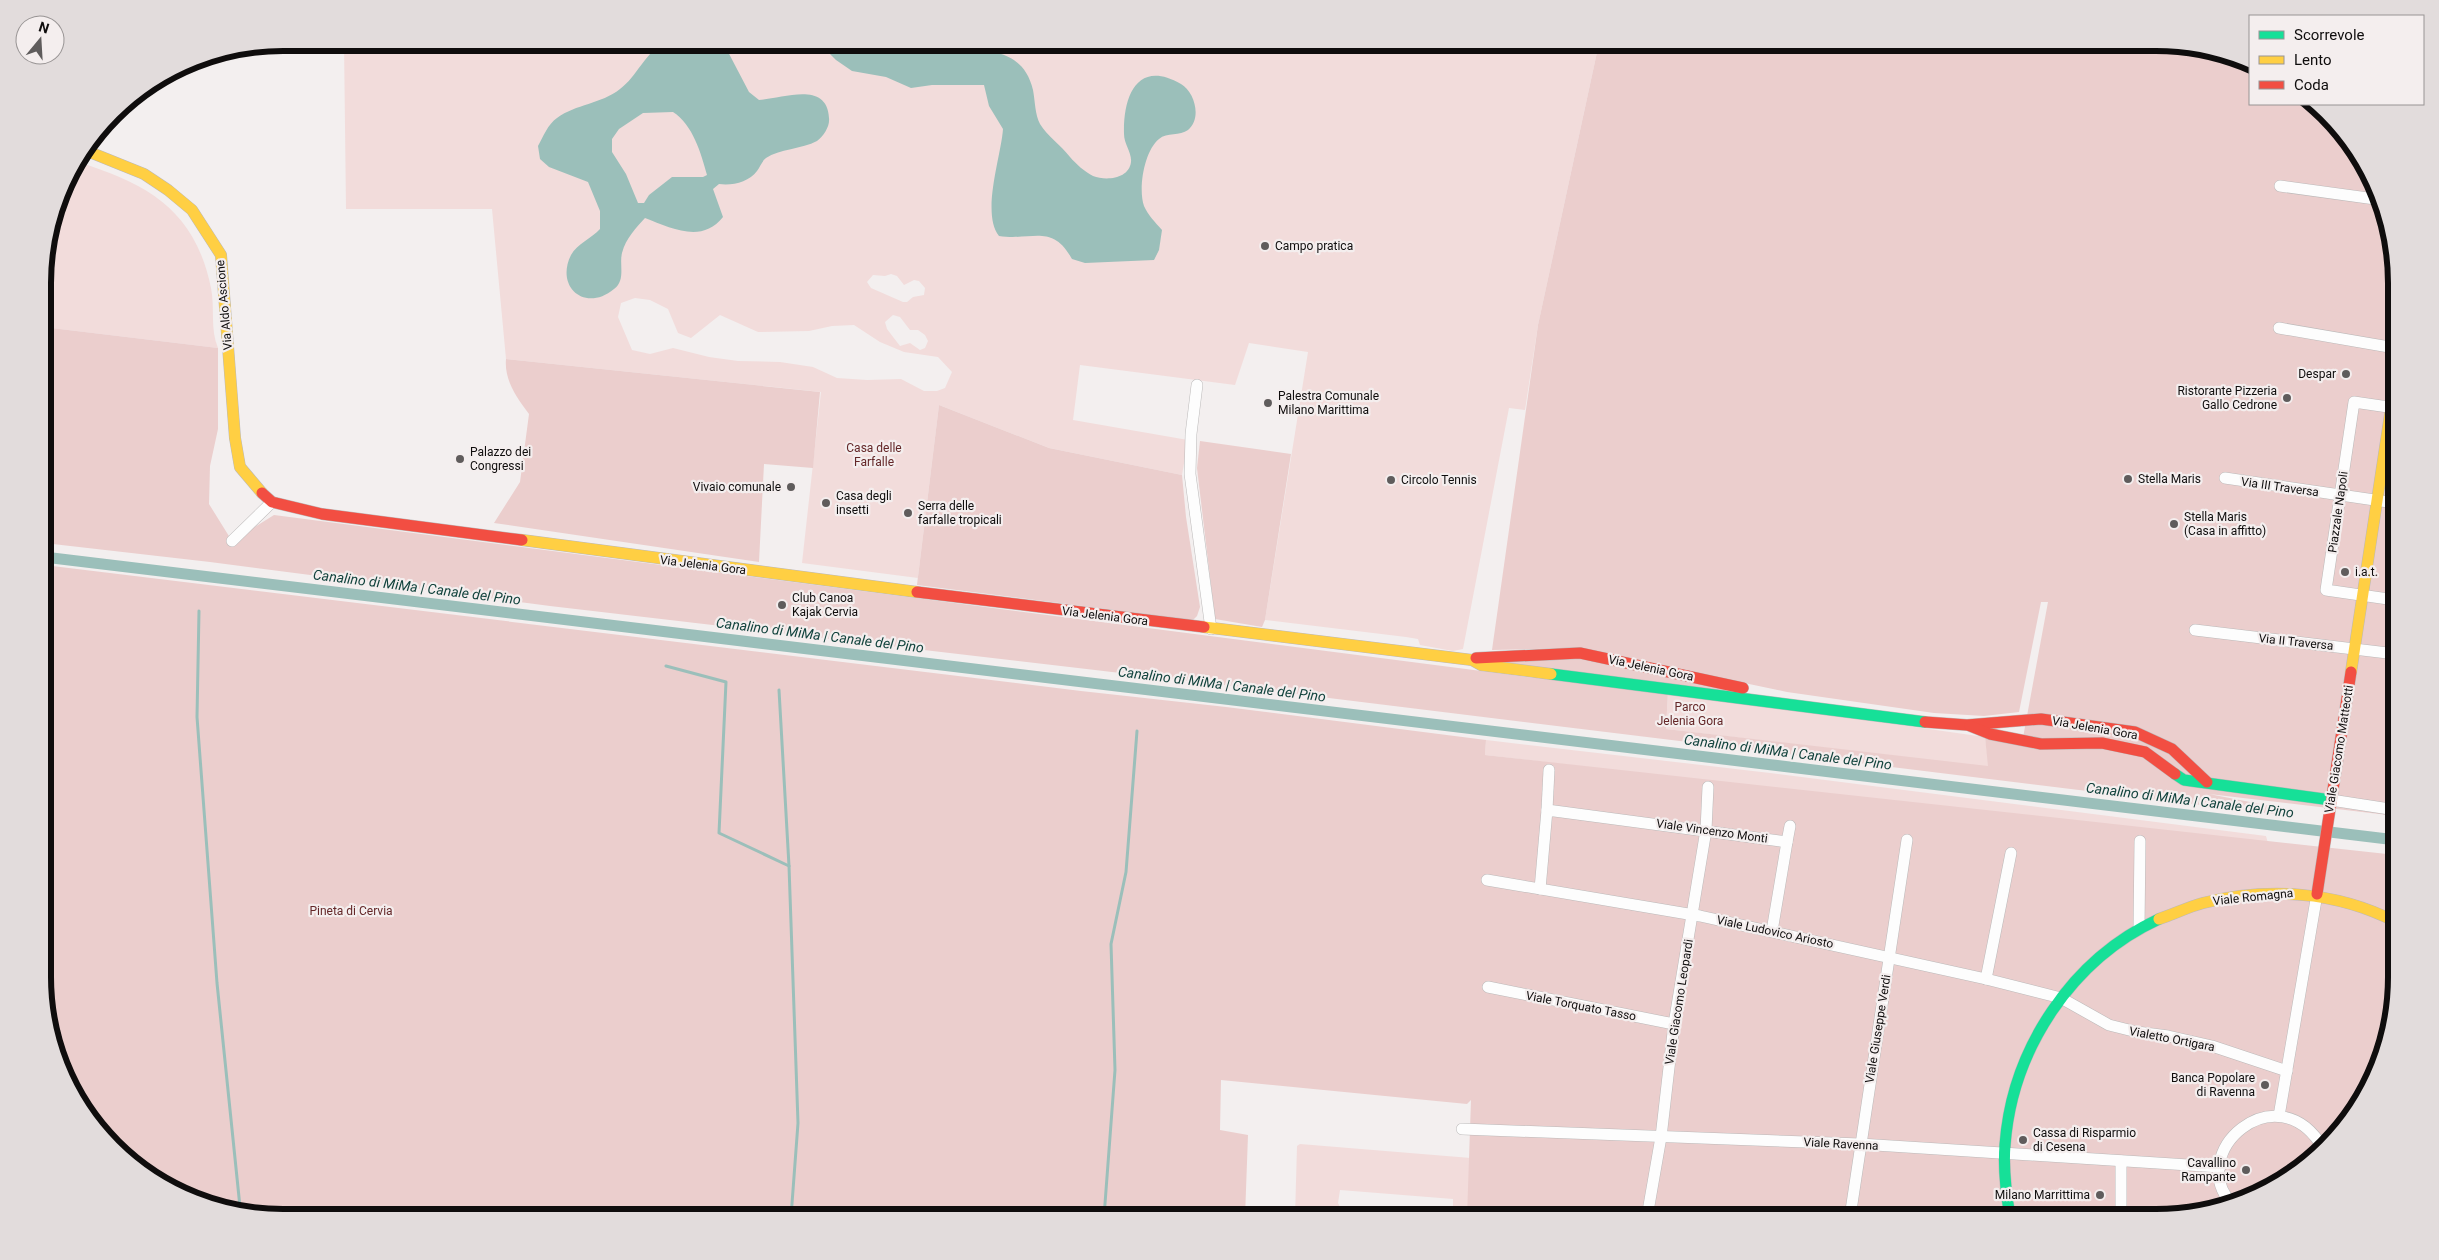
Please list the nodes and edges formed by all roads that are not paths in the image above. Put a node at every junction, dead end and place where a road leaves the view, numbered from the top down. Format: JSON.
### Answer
{"nodes":[{"id":1,"x":91,"y":153,"type":"edge"},
{"id":2,"x":2280,"y":186,"type":"dead end"},
{"id":3,"x":2372,"y":199,"type":"edge"},
{"id":4,"x":2279,"y":328,"type":"dead end"},
{"id":5,"x":2388,"y":347,"type":"edge"},
{"id":6,"x":1197,"y":385,"type":"dead end"},
{"id":7,"x":2388,"y":406,"type":"edge"},
{"id":8,"x":235,"y":438,"type":"joint"},
{"id":9,"x":2388,"y":438,"type":"edge"},
{"id":10,"x":2225,"y":478,"type":"dead end"},
{"id":11,"x":2340,"y":495,"type":"junction"},
{"id":12,"x":2378,"y":500,"type":"junction"},
{"id":13,"x":272,"y":502,"type":"junction"},
{"id":14,"x":2388,"y":502,"type":"edge"},
{"id":15,"x":232,"y":541,"type":"dead end"},
{"id":16,"x":2363,"y":596,"type":"junction"},
{"id":17,"x":2388,"y":599,"type":"edge"},
{"id":18,"x":1211,"y":629,"type":"junction"},
{"id":19,"x":2195,"y":630,"type":"dead end"},
{"id":20,"x":2354,"y":648,"type":"junction"},
{"id":21,"x":2388,"y":653,"type":"edge"},
{"id":22,"x":1472,"y":660,"type":"junction"},
{"id":23,"x":1828,"y":709,"type":"junction"},
{"id":24,"x":1967,"y":724,"type":"junction"},
{"id":25,"x":1549,"y":770,"type":"dead end"},
{"id":26,"x":2208,"y":782,"type":"junction"},
{"id":27,"x":1708,"y":786,"type":"dead end"},
{"id":28,"x":2331,"y":800,"type":"junction"},
{"id":29,"x":2388,"y":809,"type":"edge"},
{"id":30,"x":1548,"y":810,"type":"junction"},
{"id":31,"x":1790,"y":826,"type":"dead end"},
{"id":32,"x":1706,"y":830,"type":"junction"},
{"id":33,"x":1907,"y":840,"type":"dead end"},
{"id":34,"x":2140,"y":841,"type":"dead end"},
{"id":35,"x":1787,"y":842,"type":"junction"},
{"id":36,"x":2011,"y":853,"type":"dead end"},
{"id":37,"x":1487,"y":880,"type":"dead end"},
{"id":38,"x":1540,"y":889,"type":"junction"},
{"id":39,"x":2317,"y":894,"type":"junction"},
{"id":40,"x":1693,"y":915,"type":"junction"},
{"id":41,"x":2388,"y":918,"type":"edge"},
{"id":42,"x":2140,"y":928,"type":"junction"},
{"id":43,"x":1772,"y":931,"type":"junction"},
{"id":44,"x":1890,"y":958,"type":"junction"},
{"id":45,"x":1986,"y":979,"type":"junction"},
{"id":46,"x":1488,"y":987,"type":"dead end"},
{"id":47,"x":2061,"y":998,"type":"junction"},
{"id":48,"x":1674,"y":1024,"type":"junction"},
{"id":49,"x":2287,"y":1071,"type":"junction"},
{"id":50,"x":2279,"y":1116,"type":"junction"},
{"id":51,"x":1462,"y":1129,"type":"dead end"},
{"id":52,"x":1661,"y":1137,"type":"junction"},
{"id":53,"x":2319,"y":1142,"type":"edge"},
{"id":54,"x":1860,"y":1144,"type":"junction"},
{"id":55,"x":2004,"y":1154,"type":"junction"},
{"id":56,"x":2121,"y":1161,"type":"junction"},
{"id":57,"x":2220,"y":1167,"type":"junction"},
{"id":58,"x":2228,"y":1197,"type":"edge"},
{"id":59,"x":1649,"y":1209,"type":"edge"},
{"id":60,"x":1851,"y":1209,"type":"edge"},
{"id":61,"x":2009,"y":1209,"type":"edge"},
{"id":62,"x":2121,"y":1209,"type":"edge"}],
"edges":[{"from":1,"to":8,"type":"street","name":"Via Aldo Ascione"},
{"from":2,"to":3,"type":"street"},
{"from":4,"to":5,"type":"street"},
{"from":6,"to":18,"type":"street"},
{"from":7,"to":11,"type":"street","name":"Piazzale Napoli"},
{"from":8,"to":13,"type":"street","name":"Via Jelenia Gora"},
{"from":9,"to":12,"type":"street","name":"Viale Giacomo Matteotti"},
{"from":10,"to":11,"type":"street","name":"Via III Traversa"},
{"from":11,"to":12,"type":"street","name":"Via III Traversa"},
{"from":11,"to":16,"type":"street","name":"Piazzale Napoli"},
{"from":12,"to":14,"type":"street","name":"Via III Traversa"},
{"from":12,"to":16,"type":"street","name":"Viale Giacomo Matteotti"},
{"from":13,"to":15,"type":"street"},
{"from":13,"to":18,"type":"street","name":"Via Jelenia Gora"},
{"from":16,"to":17,"type":"street","name":"Piazzale Napoli"},
{"from":16,"to":20,"type":"street","name":"Viale Giacomo Matteotti"},
{"from":18,"to":22,"type":"street","name":"Via Jelenia Gora"},
{"from":19,"to":20,"type":"street","name":"Via II Traversa"},
{"from":20,"to":21,"type":"street","name":"Via II Traversa"},
{"from":20,"to":28,"type":"street","name":"Viale Giacomo Matteotti"},
{"from":22,"to":23,"type":"street","name":"Via Jelenia Gora"},
{"from":22,"to":23,"type":"street","name":"Via Jelenia Gora"},
{"from":23,"to":24,"type":"street","name":"Via Jelenia Gora"},
{"from":24,"to":26,"type":"street","name":"Via Jelenia Gora"},
{"from":24,"to":26,"type":"street","name":"Via Jelenia Gora"},
{"from":25,"to":30,"type":"street"},
{"from":26,"to":28,"type":"street","name":"Via Jelenia Gora"},
{"from":27,"to":32,"type":"street","name":"Viale Giacomo Leopardi"},
{"from":28,"to":29,"type":"street"},
{"from":28,"to":39,"type":"street","name":"Viale Giacomo Matteotti"},
{"from":30,"to":32,"type":"street","name":"Viale Vincenzo Monti"},
{"from":30,"to":38,"type":"street"},
{"from":31,"to":35,"type":"street"},
{"from":32,"to":35,"type":"street","name":"Viale Vincenzo Monti"},
{"from":32,"to":40,"type":"street","name":"Viale Giacomo Leopardi"},
{"from":33,"to":44,"type":"street","name":"Viale Giuseppe Verdi"},
{"from":34,"to":42,"type":"street"},
{"from":35,"to":43,"type":"street"},
{"from":36,"to":45,"type":"street"},
{"from":37,"to":38,"type":"street","name":"Viale Ludovico Ariosto"},
{"from":38,"to":40,"type":"street","name":"Viale Ludovico Ariosto"},
{"from":39,"to":41,"type":"street","name":"Viale Romagna"},
{"from":39,"to":42,"type":"street","name":"Viale Romagna"},
{"from":39,"to":49,"type":"street","name":"Viale Giacomo Matteotti"},
{"from":40,"to":43,"type":"street","name":"Viale Ludovico Ariosto"},
{"from":40,"to":48,"type":"street","name":"Viale Giacomo Leopardi"},
{"from":42,"to":47,"type":"street","name":"Viale Romagna"},
{"from":43,"to":44,"type":"street","name":"Viale Ludovico Ariosto"},
{"from":44,"to":45,"type":"street","name":"Viale Ludovico Ariosto"},
{"from":44,"to":54,"type":"street","name":"Viale Giuseppe Verdi"},
{"from":45,"to":47,"type":"street","name":"Viale Ludovico Ariosto"},
{"from":46,"to":48,"type":"street","name":"Viale Torquato Tasso"},
{"from":47,"to":49,"type":"street","name":"Vialetto Ortigara"},
{"from":47,"to":55,"type":"street","name":"Viale Romagna"},
{"from":48,"to":52,"type":"street","name":"Viale Giacomo Leopardi"},
{"from":49,"to":50,"type":"street","name":"Viale Giacomo Matteotti"},
{"from":50,"to":53,"type":"street"},
{"from":50,"to":57,"type":"street"},
{"from":51,"to":52,"type":"street","name":"Viale Ravenna"},
{"from":52,"to":54,"type":"street","name":"Viale Ravenna"},
{"from":52,"to":59,"type":"street","name":"Viale Giacomo Leopardi"},
{"from":54,"to":55,"type":"street","name":"Viale Ravenna"},
{"from":54,"to":60,"type":"street","name":"Viale Giuseppe Verdi"},
{"from":55,"to":56,"type":"street","name":"Viale Ravenna"},
{"from":55,"to":61,"type":"street","name":"Viale Romagna"},
{"from":56,"to":57,"type":"street","name":"Viale Ravenna"},
{"from":56,"to":62,"type":"street"},
{"from":57,"to":58,"type":"street"}]}
